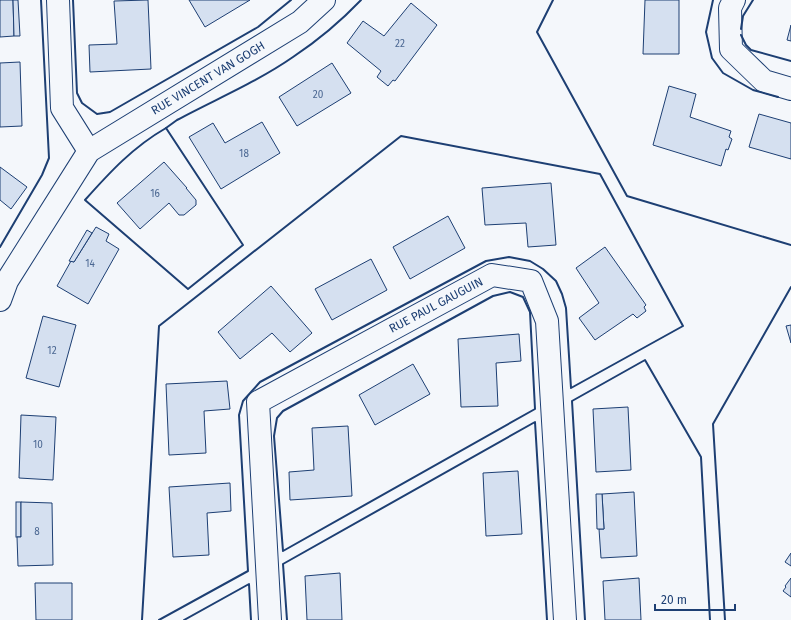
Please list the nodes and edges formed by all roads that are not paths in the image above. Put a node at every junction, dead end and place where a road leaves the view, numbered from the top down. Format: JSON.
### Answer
{"nodes":[{"id":1,"x":58,"y":0,"type":"edge"},
{"id":2,"x":324,"y":0,"type":"edge"},
{"id":3,"x":734,"y":0,"type":"edge"},
{"id":4,"x":791,"y":89,"type":"edge"},
{"id":5,"x":89,"y":151,"type":"junction"},
{"id":6,"x":0,"y":300,"type":"edge"},
{"id":7,"x":270,"y":620,"type":"edge"},
{"id":8,"x":565,"y":620,"type":"edge"}],
"edges":[{"from":1,"to":5,"type":"street"},
{"from":2,"to":5,"type":"street","name":"RUE VINCENT VAN GOGH"},
{"from":3,"to":4,"type":"street"},
{"from":5,"to":6,"type":"street","name":"RUE VINCENT VAN GOGH"},
{"from":7,"to":8,"type":"street","name":"RUE PAUL GAUGUIN"}]}
